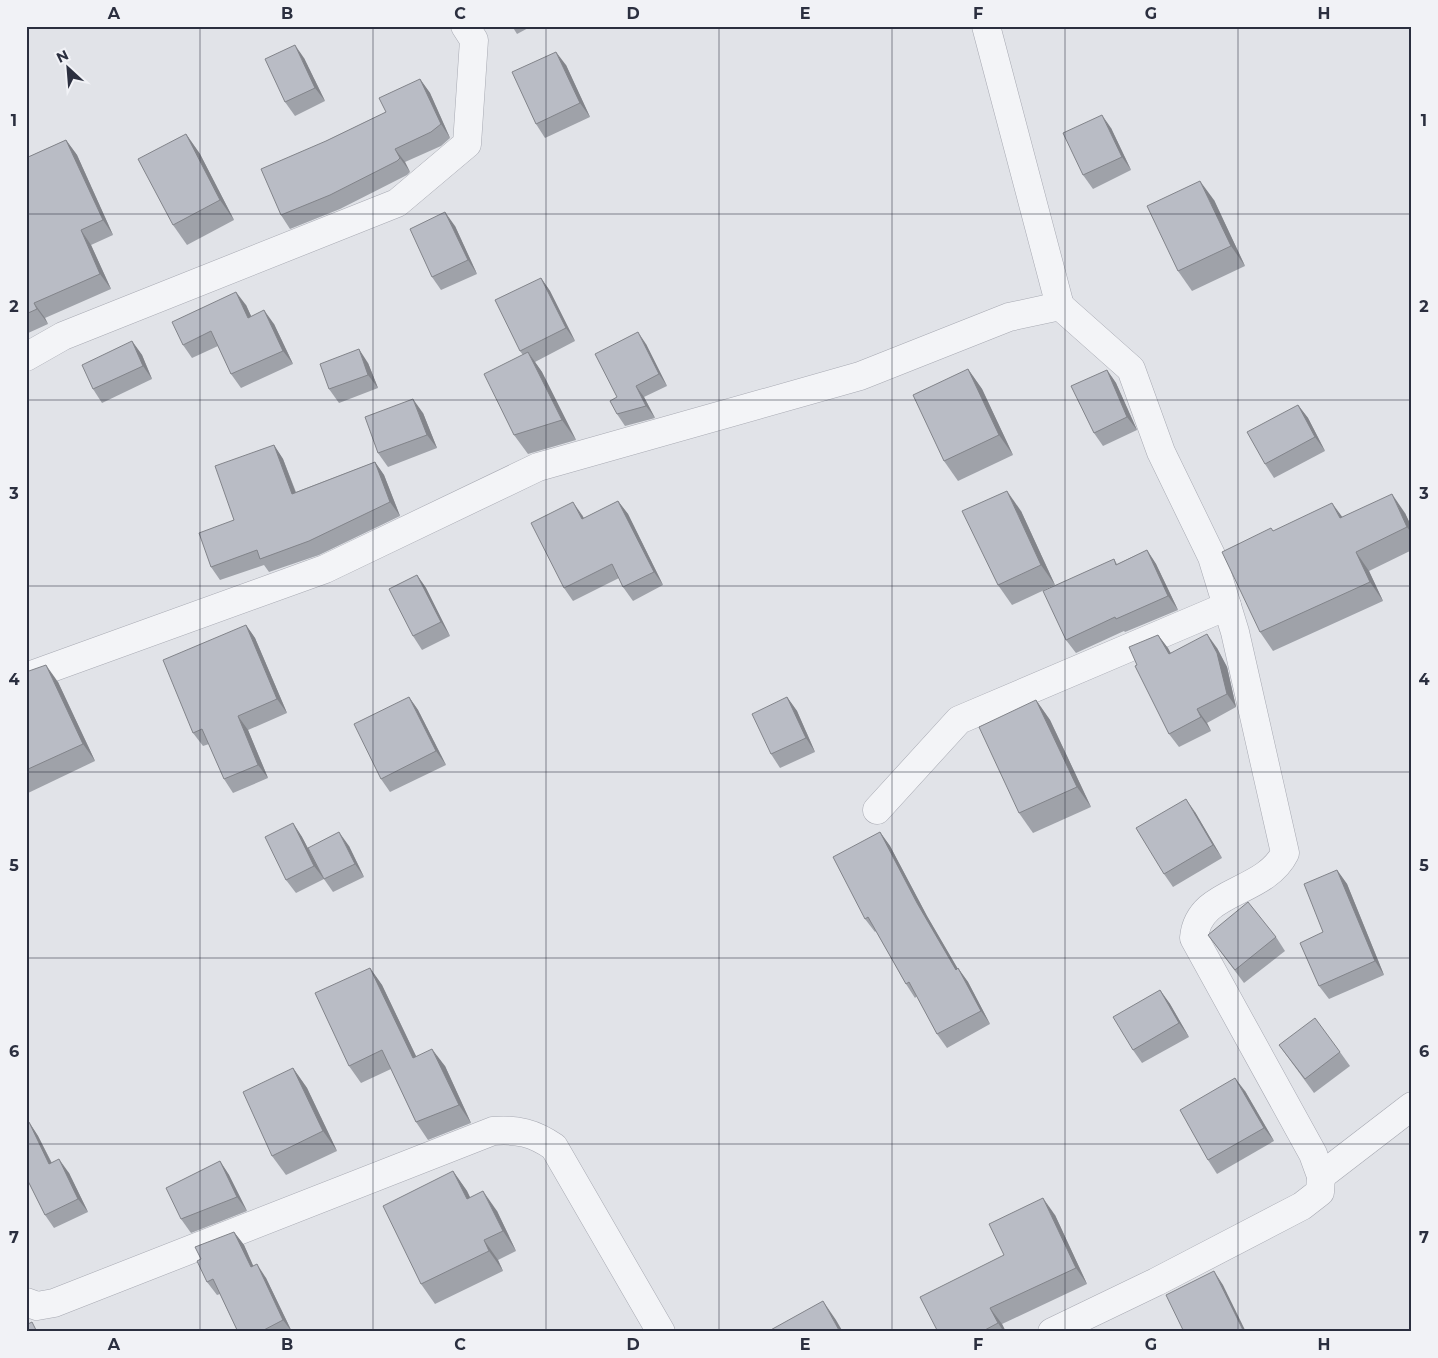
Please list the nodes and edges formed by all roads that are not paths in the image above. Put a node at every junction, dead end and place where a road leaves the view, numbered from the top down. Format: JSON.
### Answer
{"nodes":[{"id":1,"x":465,"y":26,"type":"edge"},
{"id":2,"x":986,"y":26,"type":"edge"},
{"id":3,"x":1060,"y":306,"type":"junction"},
{"id":4,"x":26,"y":357,"type":"edge"},
{"id":5,"x":1227,"y":606,"type":"junction"},
{"id":6,"x":26,"y":678,"type":"edge"},
{"id":7,"x":877,"y":810,"type":"dead end"},
{"id":8,"x":1412,"y":1106,"type":"edge"},
{"id":9,"x":1321,"y":1176,"type":"junction"},
{"id":10,"x":26,"y":1302,"type":"edge"},
{"id":11,"x":661,"y":1332,"type":"edge"},
{"id":12,"x":1052,"y":1332,"type":"edge"}],
"edges":[{"from":1,"to":4,"type":"street"},
{"from":2,"to":3,"type":"street"},
{"from":3,"to":5,"type":"street"},
{"from":3,"to":6,"type":"street"},
{"from":5,"to":7,"type":"street"},
{"from":5,"to":9,"type":"street"},
{"from":8,"to":9,"type":"street"},
{"from":9,"to":12,"type":"street"},
{"from":10,"to":11,"type":"street"}]}
